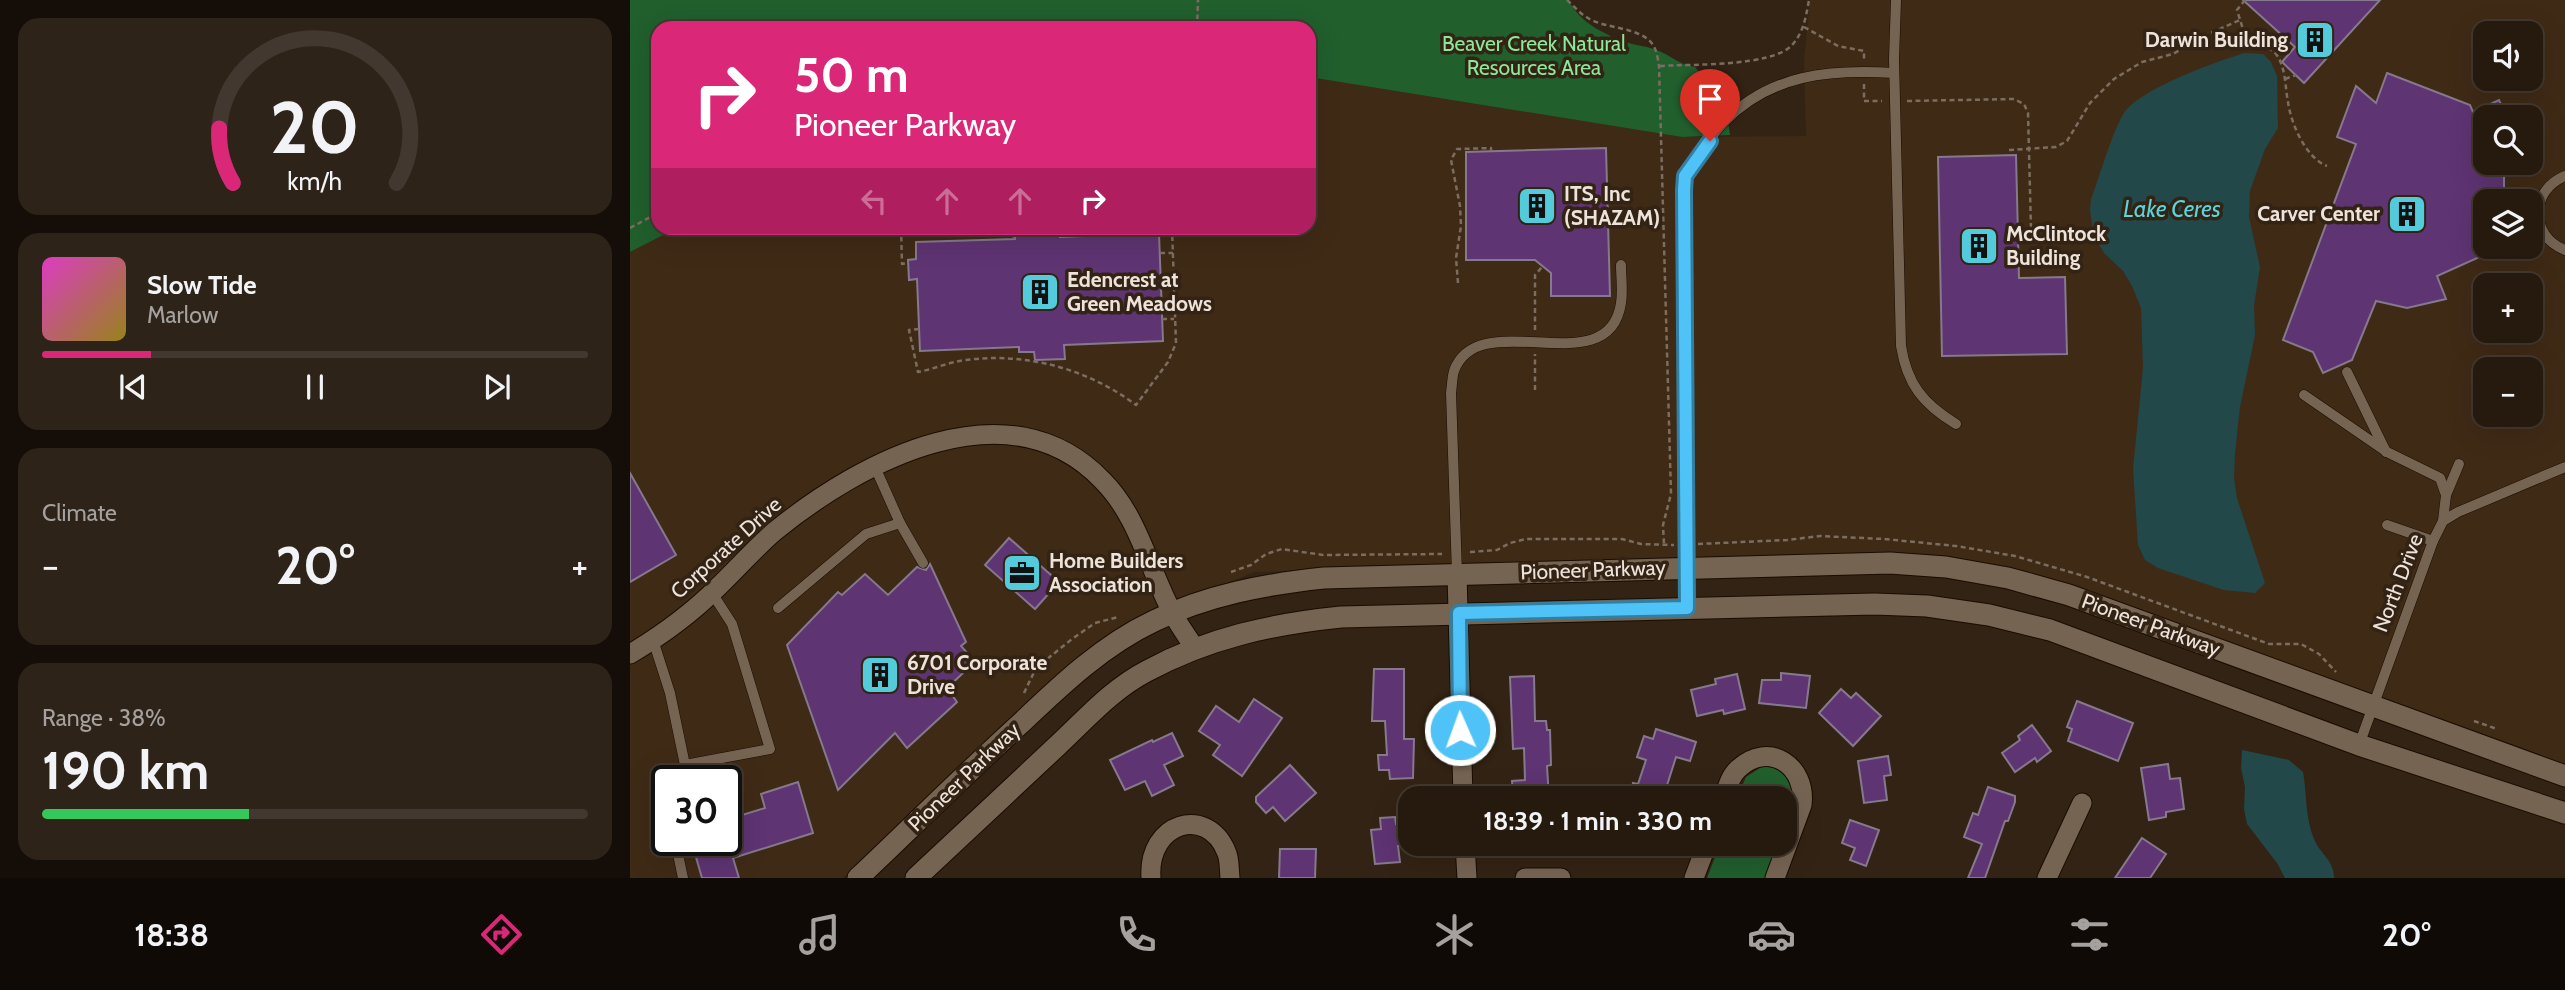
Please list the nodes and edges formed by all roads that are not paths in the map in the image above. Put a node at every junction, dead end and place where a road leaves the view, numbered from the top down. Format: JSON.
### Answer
{"nodes":[{"id":1,"x":1896,"y":0,"type":"edge"},
{"id":2,"x":1894,"y":73,"type":"junction"},
{"id":3,"x":2565,"y":176,"type":"edge"},
{"id":4,"x":2565,"y":250,"type":"edge"},
{"id":5,"x":1621,"y":265,"type":"dead end"},
{"id":6,"x":2347,"y":372,"type":"dead end"},
{"id":7,"x":2304,"y":396,"type":"dead end"},
{"id":8,"x":1956,"y":424,"type":"dead end"},
{"id":9,"x":2387,"y":452,"type":"junction"},
{"id":10,"x":2459,"y":464,"type":"dead end"},
{"id":11,"x":875,"y":467,"type":"junction"},
{"id":12,"x":2565,"y":467,"type":"edge"},
{"id":13,"x":2446,"y":495,"type":"junction"},
{"id":14,"x":2443,"y":521,"type":"junction"},
{"id":15,"x":900,"y":523,"type":"junction"},
{"id":16,"x":2387,"y":525,"type":"dead end"},
{"id":17,"x":2433,"y":541,"type":"junction"},
{"id":18,"x":923,"y":563,"type":"dead end"},
{"id":19,"x":1688,"y":567,"type":"junction"},
{"id":20,"x":1457,"y":574,"type":"junction"},
{"id":21,"x":712,"y":593,"type":"junction"},
{"id":22,"x":778,"y":608,"type":"dead end"},
{"id":23,"x":1687,"y":608,"type":"junction"},
{"id":24,"x":1172,"y":613,"type":"junction"},
{"id":25,"x":1459,"y":613,"type":"junction"},
{"id":26,"x":653,"y":640,"type":"junction"},
{"id":27,"x":1195,"y":648,"type":"junction"},
{"id":28,"x":630,"y":654,"type":"edge"},
{"id":29,"x":2372,"y":707,"type":"junction"},
{"id":30,"x":2359,"y":745,"type":"junction"},
{"id":31,"x":685,"y":765,"type":"joint"},
{"id":32,"x":2565,"y":776,"type":"edge"},
{"id":33,"x":1462,"y":786,"type":"edge"},
{"id":34,"x":1730,"y":786,"type":"edge"},
{"id":35,"x":2082,"y":803,"type":"dead end"},
{"id":36,"x":2565,"y":813,"type":"edge"},
{"id":37,"x":1797,"y":819,"type":"edge"},
{"id":38,"x":678,"y":856,"type":"edge"},
{"id":39,"x":1466,"y":856,"type":"edge"},
{"id":40,"x":1702,"y":856,"type":"edge"},
{"id":41,"x":1783,"y":856,"type":"edge"},
{"id":42,"x":683,"y":878,"type":"edge"},
{"id":43,"x":858,"y":878,"type":"edge"},
{"id":44,"x":916,"y":878,"type":"edge"},
{"id":45,"x":1151,"y":878,"type":"edge"},
{"id":46,"x":1230,"y":878,"type":"edge"},
{"id":47,"x":1467,"y":878,"type":"edge"},
{"id":48,"x":1525,"y":878,"type":"edge"},
{"id":49,"x":1561,"y":878,"type":"edge"},
{"id":50,"x":1694,"y":878,"type":"edge"},
{"id":51,"x":1775,"y":878,"type":"edge"},
{"id":52,"x":2047,"y":878,"type":"edge"}],
"edges":[{"from":1,"to":2,"type":"lane"},
{"from":2,"to":8,"type":"lane"},
{"from":2,"to":19,"type":"lane"},
{"from":3,"to":4,"type":"lane"},
{"from":5,"to":20,"type":"lane"},
{"from":6,"to":9,"type":"lane"},
{"from":7,"to":9,"type":"lane"},
{"from":9,"to":13,"type":"lane"},
{"from":10,"to":13,"type":"lane"},
{"from":11,"to":15,"type":"lane"},
{"from":11,"to":21,"type":"street","name":"Corporate Drive"},
{"from":11,"to":24,"type":"street","name":"Corporate Drive"},
{"from":12,"to":14,"type":"lane","name":"North Drive"},
{"from":13,"to":14,"type":"lane"},
{"from":14,"to":17,"type":"lane","name":"North Drive"},
{"from":15,"to":18,"type":"lane"},
{"from":15,"to":22,"type":"lane"},
{"from":16,"to":17,"type":"lane"},
{"from":17,"to":29,"type":"lane","name":"North Drive"},
{"from":19,"to":20,"type":"street","name":"Pioneer Parkway"},
{"from":19,"to":23,"type":"lane"},
{"from":19,"to":29,"type":"street","name":"Pioneer Parkway"},
{"from":20,"to":24,"type":"street","name":"Pioneer Parkway"},
{"from":20,"to":25,"type":"street"},
{"from":21,"to":26,"type":"street","name":"Corporate Drive"},
{"from":21,"to":31,"type":"lane"},
{"from":23,"to":25,"type":"street","name":"Pioneer Parkway"},
{"from":23,"to":30,"type":"street","name":"Pioneer Parkway"},
{"from":24,"to":27,"type":"street","name":"Corporate Drive"},
{"from":24,"to":43,"type":"street","name":"Pioneer Parkway"},
{"from":25,"to":27,"type":"street","name":"Pioneer Parkway"},
{"from":25,"to":33,"type":"street"},
{"from":26,"to":28,"type":"street","name":"Corporate Drive"},
{"from":26,"to":31,"type":"lane"},
{"from":27,"to":44,"type":"street","name":"Pioneer Parkway"},
{"from":29,"to":30,"type":"lane","name":"North Drive"},
{"from":29,"to":32,"type":"street","name":"Pioneer Parkway"},
{"from":30,"to":36,"type":"street","name":"Pioneer Parkway"},
{"from":34,"to":37,"type":"street"},
{"from":35,"to":52,"type":"street"},
{"from":38,"to":42,"type":"lane"},
{"from":39,"to":47,"type":"street"},
{"from":40,"to":50,"type":"street"},
{"from":41,"to":51,"type":"street"},
{"from":45,"to":46,"type":"street"},
{"from":48,"to":49,"type":"street"}]}
